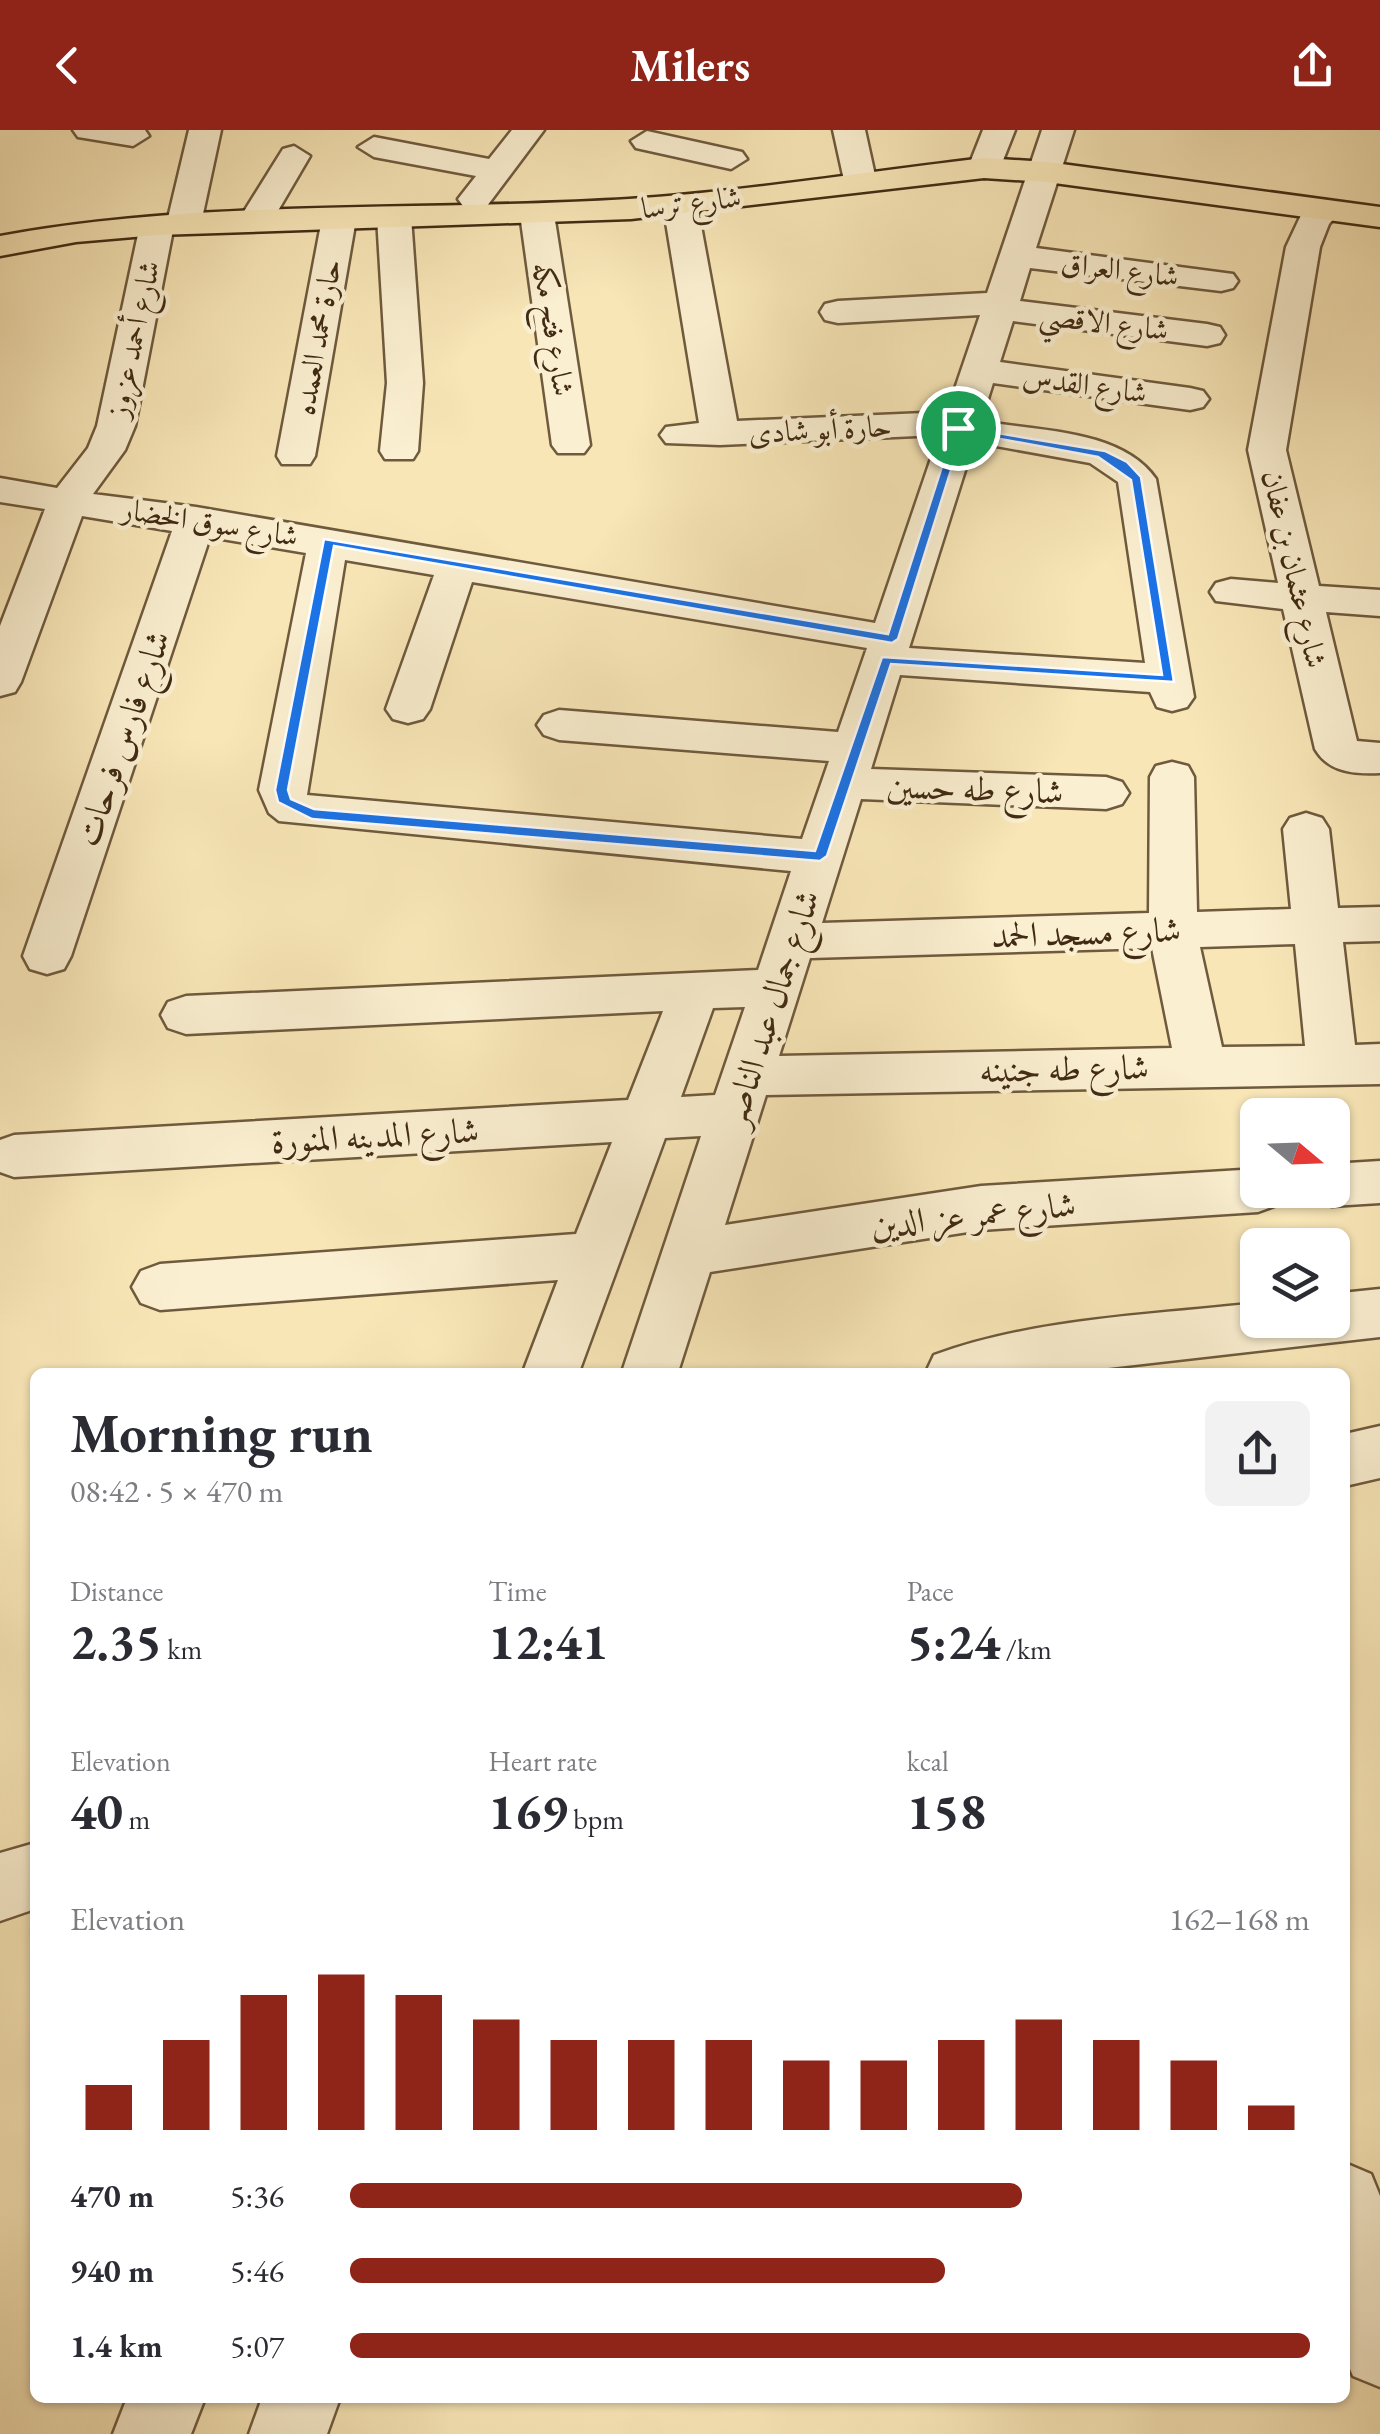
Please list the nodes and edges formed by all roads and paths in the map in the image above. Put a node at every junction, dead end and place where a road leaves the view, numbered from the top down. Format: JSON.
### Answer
{"nodes":[{"id":1,"x":89,"y":130,"type":"edge"},
{"id":2,"x":205,"y":130,"type":"edge"},
{"id":3,"x":528,"y":130,"type":"edge"},
{"id":4,"x":849,"y":130,"type":"edge"},
{"id":5,"x":1000,"y":130,"type":"edge"},
{"id":6,"x":133,"y":136,"type":"dead end"},
{"id":7,"x":647,"y":141,"type":"dead end"},
{"id":8,"x":730,"y":145,"type":"edge"},
{"id":9,"x":374,"y":147,"type":"dead end"},
{"id":10,"x":1052,"y":151,"type":"edge"},
{"id":11,"x":294,"y":156,"type":"dead end"},
{"id":12,"x":984,"y":168,"type":"junction"},
{"id":13,"x":497,"y":170,"type":"junction"},
{"id":14,"x":860,"y":180,"type":"junction"},
{"id":15,"x":737,"y":196,"type":"junction"},
{"id":16,"x":680,"y":204,"type":"junction"},
{"id":17,"x":1325,"y":210,"type":"junction"},
{"id":18,"x":537,"y":214,"type":"junction"},
{"id":19,"x":463,"y":215,"type":"junction"},
{"id":20,"x":394,"y":217,"type":"junction"},
{"id":21,"x":1380,"y":217,"type":"edge"},
{"id":22,"x":339,"y":218,"type":"junction"},
{"id":23,"x":255,"y":221,"type":"junction"},
{"id":24,"x":171,"y":224,"type":"junction"},
{"id":25,"x":1,"y":247,"type":"edge"},
{"id":26,"x":1019,"y":256,"type":"junction"},
{"id":27,"x":1221,"y":282,"type":"dead end"},
{"id":28,"x":1003,"y":306,"type":"junction"},
{"id":29,"x":838,"y":312,"type":"dead end"},
{"id":30,"x":1207,"y":335,"type":"dead end"},
{"id":31,"x":980,"y":370,"type":"junction"},
{"id":32,"x":1190,"y":399,"type":"dead end"},
{"id":33,"x":959,"y":426,"type":"junction"},
{"id":34,"x":720,"y":434,"type":"junction"},
{"id":35,"x":679,"y":435,"type":"dead end"},
{"id":36,"x":572,"y":445,"type":"dead end"},
{"id":37,"x":399,"y":451,"type":"dead end"},
{"id":38,"x":296,"y":456,"type":"dead end"},
{"id":39,"x":0,"y":490,"type":"edge"},
{"id":40,"x":68,"y":500,"type":"junction"},
{"id":41,"x":196,"y":519,"type":"junction"},
{"id":42,"x":328,"y":542,"type":"junction"},
{"id":43,"x":458,"y":564,"type":"junction"},
{"id":44,"x":1231,"y":592,"type":"dead end"},
{"id":45,"x":1302,"y":598,"type":"junction"},
{"id":46,"x":1380,"y":603,"type":"edge"},
{"id":47,"x":889,"y":649,"type":"junction"},
{"id":48,"x":0,"y":682,"type":"edge"},
{"id":49,"x":1171,"y":688,"type":"joint"},
{"id":50,"x":408,"y":709,"type":"dead end"},
{"id":51,"x":559,"y":725,"type":"dead end"},
{"id":52,"x":1361,"y":756,"type":"edge"},
{"id":53,"x":851,"y":766,"type":"junction"},
{"id":54,"x":1172,"y":777,"type":"dead end"},
{"id":55,"x":1106,"y":793,"type":"dead end"},
{"id":56,"x":1306,"y":829,"type":"dead end"},
{"id":57,"x":820,"y":856,"type":"junction"},
{"id":58,"x":1380,"y":924,"type":"edge"},
{"id":59,"x":1316,"y":926,"type":"junction"},
{"id":60,"x":1174,"y":930,"type":"junction"},
{"id":61,"x":793,"y":941,"type":"junction"},
{"id":62,"x":47,"y":956,"type":"dead end"},
{"id":63,"x":778,"y":987,"type":"junction"},
{"id":64,"x":695,"y":991,"type":"junction"},
{"id":65,"x":186,"y":1014,"type":"dead end"},
{"id":66,"x":1356,"y":1064,"type":"edge"},
{"id":67,"x":1200,"y":1065,"type":"junction"},
{"id":68,"x":742,"y":1095,"type":"junction"},
{"id":69,"x":646,"y":1119,"type":"junction"},
{"id":70,"x":14,"y":1156,"type":"dead end"},
{"id":71,"x":1380,"y":1182,"type":"edge"},
{"id":72,"x":1350,"y":1184,"type":"edge"},
{"id":73,"x":1240,"y":1191,"type":"edge"},
{"id":74,"x":690,"y":1253,"type":"junction"},
{"id":75,"x":596,"y":1255,"type":"junction"},
{"id":76,"x":160,"y":1287,"type":"dead end"},
{"id":77,"x":1380,"y":1313,"type":"edge"},
{"id":78,"x":1350,"y":1316,"type":"edge"},
{"id":79,"x":1240,"y":1329,"type":"edge"},
{"id":80,"x":553,"y":1368,"type":"edge"},
{"id":81,"x":651,"y":1368,"type":"edge"},
{"id":82,"x":974,"y":1368,"type":"edge"},
{"id":83,"x":1380,"y":1452,"type":"edge"},
{"id":84,"x":1350,"y":1459,"type":"edge"},
{"id":85,"x":30,"y":1877,"type":"edge"},
{"id":86,"x":0,"y":1886,"type":"edge"},
{"id":87,"x":1350,"y":2221,"type":"edge"},
{"id":88,"x":1380,"y":2349,"type":"edge"},
{"id":89,"x":164,"y":2403,"type":"edge"},
{"id":90,"x":299,"y":2403,"type":"edge"},
{"id":91,"x":152,"y":2434,"type":"edge"},
{"id":92,"x":288,"y":2434,"type":"edge"}],
"edges":[{"from":1,"to":6,"type":"street"},
{"from":2,"to":24,"type":"street","name":"شارع أحمد عزوز"},
{"from":3,"to":13,"type":"street"},
{"from":4,"to":14,"type":"street"},
{"from":5,"to":12,"type":"street"},
{"from":7,"to":8,"type":"street"},
{"from":8,"to":15,"type":"street"},
{"from":9,"to":13,"type":"street"},
{"from":10,"to":12,"type":"main road","name":"شارع ترسا"},
{"from":10,"to":17,"type":"main road","name":"شارع ترسا"},
{"from":10,"to":26,"type":"street","name":"شارع جمال عبد الناصر"},
{"from":11,"to":23,"type":"street"},
{"from":12,"to":14,"type":"main road","name":"شارع ترسا"},
{"from":13,"to":19,"type":"street"},
{"from":14,"to":15,"type":"main road","name":"شارع ترسا"},
{"from":15,"to":16,"type":"main road","name":"شارع ترسا"},
{"from":16,"to":18,"type":"main road","name":"شارع ترسا"},
{"from":16,"to":34,"type":"street"},
{"from":17,"to":21,"type":"main road","name":"شارع ترسا"},
{"from":17,"to":45,"type":"street","name":"شارع عثمان بن عفان"},
{"from":18,"to":19,"type":"main road","name":"شارع ترسا"},
{"from":18,"to":36,"type":"street","name":"شارع فتح مكه"},
{"from":19,"to":20,"type":"main road","name":"شارع ترسا"},
{"from":20,"to":22,"type":"main road","name":"شارع ترسا"},
{"from":20,"to":37,"type":"street"},
{"from":22,"to":23,"type":"main road","name":"شارع ترسا"},
{"from":22,"to":38,"type":"street","name":"حارة محمد العمده"},
{"from":23,"to":24,"type":"main road","name":"شارع ترسا"},
{"from":24,"to":25,"type":"main road","name":"شارع ترسا"},
{"from":24,"to":40,"type":"street","name":"شارع أحمد عزوز"},
{"from":26,"to":27,"type":"street","name":"شارع العراق"},
{"from":26,"to":28,"type":"street","name":"شارع جمال عبد الناصر"},
{"from":28,"to":29,"type":"street","name":"شارع الاقصي"},
{"from":28,"to":30,"type":"street","name":"شارع الاقصي"},
{"from":28,"to":31,"type":"street","name":"شارع جمال عبد الناصر"},
{"from":31,"to":32,"type":"street","name":"شارع القدس"},
{"from":31,"to":33,"type":"street","name":"شارع جمال عبد الناصر"},
{"from":33,"to":34,"type":"street","name":"حارة أبو شادى"},
{"from":33,"to":47,"type":"street","name":"شارع جمال عبد الناصر"},
{"from":33,"to":49,"type":"street","name":"حارة أبو شادى"},
{"from":34,"to":35,"type":"street","name":"حارة أبو شادى"},
{"from":39,"to":40,"type":"street","name":"شارع سوق الخضار"},
{"from":40,"to":41,"type":"street","name":"شارع سوق الخضار"},
{"from":40,"to":48,"type":"street","name":"شارع أحمد عزوز"},
{"from":41,"to":42,"type":"street","name":"شارع سوق الخضار"},
{"from":41,"to":62,"type":"street","name":"شارع فارس فرحات"},
{"from":42,"to":43,"type":"street","name":"شارع سوق الخضار"},
{"from":42,"to":57,"type":"street"},
{"from":43,"to":47,"type":"street","name":"شارع سوق الخضار"},
{"from":43,"to":50,"type":"street"},
{"from":44,"to":45,"type":"street"},
{"from":45,"to":46,"type":"street"},
{"from":45,"to":52,"type":"street","name":"شارع عثمان بن عفان"},
{"from":47,"to":49,"type":"street","name":"شارع سوق الخضار"},
{"from":47,"to":53,"type":"street","name":"شارع جمال عبد الناصر"},
{"from":51,"to":53,"type":"street","name":"شارع طه حسين"},
{"from":53,"to":55,"type":"street","name":"شارع طه حسين"},
{"from":53,"to":57,"type":"street","name":"شارع جمال عبد الناصر"},
{"from":54,"to":60,"type":"street"},
{"from":56,"to":59,"type":"street"},
{"from":57,"to":61,"type":"street","name":"شارع جمال عبد الناصر"},
{"from":58,"to":59,"type":"street","name":"شارع مسجد الحمد"},
{"from":59,"to":60,"type":"street","name":"شارع مسجد الحمد"},
{"from":59,"to":66,"type":"street"},
{"from":60,"to":61,"type":"street","name":"شارع مسجد الحمد"},
{"from":60,"to":67,"type":"street"},
{"from":61,"to":63,"type":"street","name":"شارع جمال عبد الناصر"},
{"from":63,"to":64,"type":"street"},
{"from":63,"to":68,"type":"street","name":"شارع جمال عبد الناصر"},
{"from":64,"to":65,"type":"street"},
{"from":64,"to":69,"type":"street"},
{"from":66,"to":67,"type":"street","name":"شارع طه جنينه"},
{"from":67,"to":68,"type":"street","name":"شارع طه جنينه"},
{"from":68,"to":69,"type":"street","name":"شارع المدينه المنورة"},
{"from":68,"to":74,"type":"street","name":"شارع جمال عبد الناصر"},
{"from":69,"to":70,"type":"street","name":"شارع المدينه المنورة"},
{"from":69,"to":75,"type":"street"},
{"from":71,"to":72,"type":"street"},
{"from":73,"to":74,"type":"street","name":"شارع عمر عز الدين"},
{"from":74,"to":81,"type":"street","name":"شارع جمال عبد الناصر"},
{"from":75,"to":76,"type":"street"},
{"from":75,"to":80,"type":"street"},
{"from":77,"to":78,"type":"street"},
{"from":79,"to":82,"type":"street"},
{"from":83,"to":84,"type":"street"},
{"from":85,"to":86,"type":"street"},
{"from":87,"to":88,"type":"street"},
{"from":89,"to":91,"type":"street"},
{"from":90,"to":92,"type":"street"}]}
